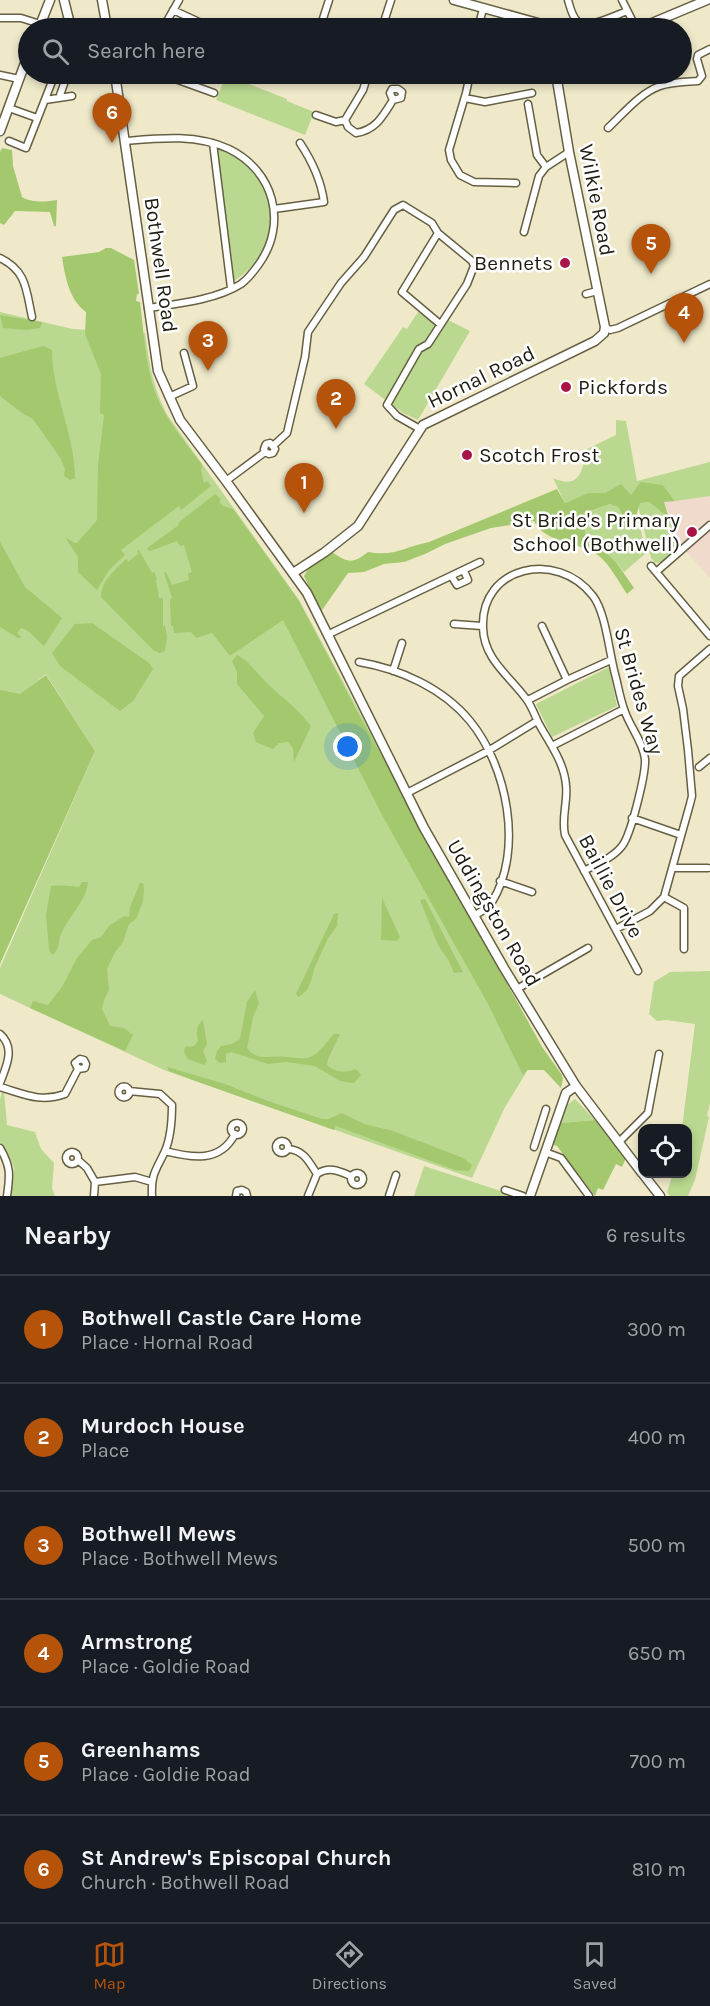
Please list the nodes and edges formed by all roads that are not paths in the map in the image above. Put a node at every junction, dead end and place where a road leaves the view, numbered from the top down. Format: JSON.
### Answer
{"nodes":[{"id":1,"x":50,"y":0,"type":"edge"},
{"id":2,"x":64,"y":0,"type":"edge"},
{"id":3,"x":102,"y":0,"type":"edge"},
{"id":4,"x":179,"y":0,"type":"edge"},
{"id":5,"x":329,"y":0,"type":"edge"},
{"id":6,"x":391,"y":0,"type":"edge"},
{"id":7,"x":454,"y":0,"type":"edge"},
{"id":8,"x":568,"y":0,"type":"edge"},
{"id":9,"x":622,"y":0,"type":"edge"},
{"id":10,"x":707,"y":0,"type":"edge"},
{"id":11,"x":483,"y":9,"type":"junction"},
{"id":12,"x":173,"y":10,"type":"junction"},
{"id":13,"x":627,"y":11,"type":"junction"},
{"id":14,"x":0,"y":18,"type":"edge"},
{"id":15,"x":18,"y":18,"type":"edge"},
{"id":16,"x":43,"y":18,"type":"edge"},
{"id":17,"x":68,"y":18,"type":"edge"},
{"id":18,"x":105,"y":18,"type":"edge"},
{"id":19,"x":169,"y":18,"type":"edge"},
{"id":20,"x":190,"y":18,"type":"edge"},
{"id":21,"x":323,"y":18,"type":"edge"},
{"id":22,"x":385,"y":18,"type":"edge"},
{"id":23,"x":481,"y":18,"type":"edge"},
{"id":24,"x":515,"y":18,"type":"edge"},
{"id":25,"x":575,"y":18,"type":"edge"},
{"id":26,"x":608,"y":18,"type":"edge"},
{"id":27,"x":632,"y":18,"type":"edge"},
{"id":28,"x":663,"y":18,"type":"edge"},
{"id":29,"x":710,"y":49,"type":"edge"},
{"id":30,"x":0,"y":75,"type":"edge"},
{"id":31,"x":18,"y":79,"type":"edge"},
{"id":32,"x":18,"y":82,"type":"edge"},
{"id":33,"x":692,"y":82,"type":"edge"},
{"id":34,"x":51,"y":84,"type":"edge"},
{"id":35,"x":64,"y":84,"type":"edge"},
{"id":36,"x":116,"y":84,"type":"edge"},
{"id":37,"x":189,"y":84,"type":"edge"},
{"id":38,"x":365,"y":84,"type":"edge"},
{"id":39,"x":468,"y":84,"type":"edge"},
{"id":40,"x":558,"y":84,"type":"edge"},
{"id":41,"x":670,"y":84,"type":"edge"},
{"id":42,"x":214,"y":93,"type":"dead end"},
{"id":43,"x":532,"y":93,"type":"dead end"},
{"id":44,"x":72,"y":96,"type":"dead end"},
{"id":45,"x":59,"y":98,"type":"junction"},
{"id":46,"x":465,"y":98,"type":"junction"},
{"id":47,"x":45,"y":100,"type":"junction"},
{"id":48,"x":393,"y":100,"type":"dead end"},
{"id":49,"x":528,"y":104,"type":"dead end"},
{"id":50,"x":9,"y":108,"type":"junction"},
{"id":51,"x":316,"y":115,"type":"dead end"},
{"id":52,"x":37,"y":118,"type":"junction"},
{"id":53,"x":345,"y":120,"type":"junction"},
{"id":54,"x":608,"y":128,"type":"dead end"},
{"id":55,"x":0,"y":131,"type":"edge"},
{"id":56,"x":9,"y":141,"type":"dead end"},
{"id":57,"x":126,"y":141,"type":"junction"},
{"id":58,"x":213,"y":143,"type":"junction"},
{"id":59,"x":300,"y":143,"type":"dead end"},
{"id":60,"x":569,"y":152,"type":"junction"},
{"id":61,"x":546,"y":168,"type":"junction"},
{"id":62,"x":516,"y":183,"type":"dead end"},
{"id":63,"x":274,"y":209,"type":"junction"},
{"id":64,"x":524,"y":232,"type":"dead end"},
{"id":65,"x":438,"y":233,"type":"junction"},
{"id":66,"x":0,"y":258,"type":"edge"},
{"id":67,"x":710,"y":284,"type":"edge"},
{"id":68,"x":231,"y":288,"type":"junction"},
{"id":69,"x":597,"y":291,"type":"junction"},
{"id":70,"x":586,"y":294,"type":"dead end"},
{"id":71,"x":148,"y":308,"type":"junction"},
{"id":72,"x":32,"y":317,"type":"dead end"},
{"id":73,"x":440,"y":324,"type":"junction"},
{"id":74,"x":604,"y":330,"type":"junction"},
{"id":75,"x":184,"y":353,"type":"dead end"},
{"id":76,"x":169,"y":397,"type":"junction"},
{"id":77,"x":420,"y":429,"type":"junction"},
{"id":78,"x":226,"y":481,"type":"junction"},
{"id":79,"x":710,"y":525,"type":"edge"},
{"id":80,"x":480,"y":562,"type":"dead end"},
{"id":81,"x":651,"y":566,"type":"dead end"},
{"id":82,"x":656,"y":572,"type":"junction"},
{"id":83,"x":293,"y":573,"type":"junction"},
{"id":84,"x":454,"y":624,"type":"dead end"},
{"id":85,"x":482,"y":626,"type":"junction"},
{"id":86,"x":542,"y":626,"type":"dead end"},
{"id":87,"x":329,"y":634,"type":"junction"},
{"id":88,"x":710,"y":636,"type":"edge"},
{"id":89,"x":402,"y":643,"type":"dead end"},
{"id":90,"x":710,"y":649,"type":"edge"},
{"id":91,"x":340,"y":656,"type":"joint"},
{"id":92,"x":611,"y":660,"type":"junction"},
{"id":93,"x":359,"y":662,"type":"dead end"},
{"id":94,"x":393,"y":671,"type":"junction"},
{"id":95,"x":567,"y":680,"type":"junction"},
{"id":96,"x":528,"y":700,"type":"junction"},
{"id":97,"x":624,"y":709,"type":"junction"},
{"id":98,"x":537,"y":721,"type":"junction"},
{"id":99,"x":552,"y":746,"type":"junction"},
{"id":100,"x":488,"y":751,"type":"junction"},
{"id":101,"x":710,"y":758,"type":"edge"},
{"id":102,"x":699,"y":767,"type":"dead end"},
{"id":103,"x":407,"y":793,"type":"junction"},
{"id":104,"x":632,"y":818,"type":"junction"},
{"id":105,"x":681,"y":835,"type":"junction"},
{"id":106,"x":673,"y":868,"type":"junction"},
{"id":107,"x":708,"y":868,"type":"dead end"},
{"id":108,"x":584,"y":871,"type":"junction"},
{"id":109,"x":500,"y":881,"type":"junction"},
{"id":110,"x":532,"y":892,"type":"dead end"},
{"id":111,"x":664,"y":897,"type":"junction"},
{"id":112,"x":474,"y":916,"type":"junction"},
{"id":113,"x":616,"y":929,"type":"junction"},
{"id":114,"x":588,"y":948,"type":"dead end"},
{"id":115,"x":684,"y":949,"type":"dead end"},
{"id":116,"x":638,"y":970,"type":"dead end"},
{"id":117,"x":518,"y":989,"type":"junction"},
{"id":118,"x":0,"y":1034,"type":"edge"},
{"id":119,"x":659,"y":1054,"type":"dead end"},
{"id":120,"x":78,"y":1069,"type":"dead end"},
{"id":121,"x":0,"y":1085,"type":"edge"},
{"id":122,"x":576,"y":1086,"type":"junction"},
{"id":123,"x":129,"y":1091,"type":"dead end"},
{"id":124,"x":546,"y":1109,"type":"dead end"},
{"id":125,"x":539,"y":1129,"type":"junction"},
{"id":126,"x":552,"y":1132,"type":"junction"},
{"id":127,"x":235,"y":1134,"type":"dead end"},
{"id":128,"x":618,"y":1143,"type":"junction"},
{"id":129,"x":534,"y":1147,"type":"dead end"},
{"id":130,"x":0,"y":1148,"type":"edge"},
{"id":131,"x":288,"y":1149,"type":"dead end"},
{"id":132,"x":165,"y":1151,"type":"junction"},
{"id":133,"x":545,"y":1152,"type":"junction"},
{"id":134,"x":78,"y":1160,"type":"dead end"},
{"id":135,"x":638,"y":1167,"type":"edge"},
{"id":136,"x":317,"y":1174,"type":"junction"},
{"id":137,"x":396,"y":1175,"type":"dead end"},
{"id":138,"x":351,"y":1176,"type":"dead end"},
{"id":139,"x":647,"y":1178,"type":"edge"},
{"id":140,"x":94,"y":1182,"type":"junction"},
{"id":141,"x":152,"y":1182,"type":"junction"},
{"id":142,"x":505,"y":1190,"type":"dead end"},
{"id":143,"x":7,"y":1196,"type":"edge"},
{"id":144,"x":94,"y":1196,"type":"edge"},
{"id":145,"x":152,"y":1196,"type":"edge"},
{"id":146,"x":236,"y":1196,"type":"edge"},
{"id":147,"x":247,"y":1196,"type":"edge"},
{"id":148,"x":308,"y":1196,"type":"edge"},
{"id":149,"x":389,"y":1196,"type":"edge"},
{"id":150,"x":523,"y":1196,"type":"edge"},
{"id":151,"x":530,"y":1196,"type":"edge"},
{"id":152,"x":589,"y":1196,"type":"edge"},
{"id":153,"x":660,"y":1196,"type":"edge"}],
"edges":[{"from":1,"to":16,"type":"main road"},
{"from":2,"to":17,"type":"main road"},
{"from":3,"to":18,"type":"main road"},
{"from":4,"to":12,"type":"street"},
{"from":5,"to":21,"type":"street"},
{"from":6,"to":22,"type":"street"},
{"from":7,"to":11,"type":"main road"},
{"from":8,"to":25,"type":"street"},
{"from":9,"to":13,"type":"street"},
{"from":10,"to":28,"type":"main road"},
{"from":11,"to":23,"type":"street"},
{"from":11,"to":24,"type":"main road"},
{"from":12,"to":19,"type":"street"},
{"from":12,"to":20,"type":"street"},
{"from":13,"to":26,"type":"street"},
{"from":13,"to":27,"type":"street"},
{"from":14,"to":15,"type":"street"},
{"from":29,"to":33,"type":"street"},
{"from":30,"to":31,"type":"street"},
{"from":32,"to":50,"type":"main road"},
{"from":34,"to":47,"type":"street"},
{"from":35,"to":45,"type":"street"},
{"from":36,"to":57,"type":"main road","name":"Bothwell Road"},
{"from":37,"to":42,"type":"street"},
{"from":38,"to":53,"type":"street"},
{"from":39,"to":46,"type":"street"},
{"from":40,"to":60,"type":"main road","name":"Wilkie Road"},
{"from":41,"to":54,"type":"street"},
{"from":43,"to":46,"type":"street"},
{"from":44,"to":45,"type":"street"},
{"from":45,"to":47,"type":"street"},
{"from":46,"to":62,"type":"street"},
{"from":47,"to":52,"type":"street"},
{"from":48,"to":53,"type":"street"},
{"from":49,"to":61,"type":"street"},
{"from":50,"to":52,"type":"street"},
{"from":50,"to":55,"type":"main road"},
{"from":51,"to":53,"type":"street"},
{"from":52,"to":56,"type":"street"},
{"from":57,"to":58,"type":"street"},
{"from":57,"to":71,"type":"main road","name":"Bothwell Road"},
{"from":58,"to":63,"type":"street"},
{"from":58,"to":68,"type":"street"},
{"from":59,"to":63,"type":"street"},
{"from":60,"to":61,"type":"street"},
{"from":60,"to":69,"type":"main road","name":"Wilkie Road"},
{"from":61,"to":64,"type":"street"},
{"from":63,"to":68,"type":"street"},
{"from":65,"to":73,"type":"street"},
{"from":65,"to":73,"type":"street"},
{"from":65,"to":78,"type":"street"},
{"from":66,"to":72,"type":"street"},
{"from":67,"to":74,"type":"street"},
{"from":68,"to":71,"type":"street"},
{"from":69,"to":70,"type":"street"},
{"from":69,"to":74,"type":"main road","name":"Wilkie Road"},
{"from":71,"to":76,"type":"main road","name":"Bothwell Road"},
{"from":73,"to":77,"type":"street"},
{"from":74,"to":77,"type":"main road","name":"Hornal Road"},
{"from":75,"to":76,"type":"street"},
{"from":76,"to":78,"type":"main road","name":"Bothwell Road"},
{"from":77,"to":83,"type":"main road","name":"Hornal Road"},
{"from":78,"to":83,"type":"main road","name":"Bothwell Road"},
{"from":79,"to":82,"type":"street"},
{"from":80,"to":87,"type":"street"},
{"from":81,"to":82,"type":"street"},
{"from":82,"to":88,"type":"street"},
{"from":83,"to":87,"type":"main road","name":"Bothwell Road"},
{"from":84,"to":85,"type":"street"},
{"from":85,"to":92,"type":"street","name":"St Brides Way"},
{"from":85,"to":96,"type":"street"},
{"from":86,"to":95,"type":"street"},
{"from":87,"to":91,"type":"main road","name":"Bothwell Road"},
{"from":89,"to":94,"type":"street"},
{"from":90,"to":105,"type":"street"},
{"from":91,"to":103,"type":"main road","name":"Uddingston Road"},
{"from":92,"to":95,"type":"street"},
{"from":92,"to":97,"type":"street","name":"St Brides Way"},
{"from":93,"to":94,"type":"street"},
{"from":94,"to":100,"type":"street"},
{"from":95,"to":96,"type":"street"},
{"from":96,"to":98,"type":"street"},
{"from":97,"to":99,"type":"street"},
{"from":97,"to":104,"type":"street","name":"St Brides Way"},
{"from":98,"to":99,"type":"street"},
{"from":98,"to":100,"type":"street"},
{"from":99,"to":108,"type":"street","name":"Baillie Drive"},
{"from":100,"to":103,"type":"street"},
{"from":100,"to":109,"type":"street"},
{"from":101,"to":102,"type":"street"},
{"from":103,"to":112,"type":"main road","name":"Uddingston Road"},
{"from":104,"to":105,"type":"street"},
{"from":104,"to":108,"type":"street","name":"St Brides Way"},
{"from":105,"to":106,"type":"street"},
{"from":106,"to":107,"type":"street"},
{"from":106,"to":111,"type":"street"},
{"from":108,"to":113,"type":"street","name":"Baillie Drive"},
{"from":109,"to":110,"type":"street"},
{"from":109,"to":112,"type":"street"},
{"from":111,"to":113,"type":"street"},
{"from":111,"to":115,"type":"street"},
{"from":112,"to":117,"type":"main road","name":"Uddingston Road"},
{"from":113,"to":116,"type":"street","name":"Baillie Drive"},
{"from":114,"to":117,"type":"street"},
{"from":117,"to":122,"type":"main road","name":"Uddingston Road"},
{"from":118,"to":121,"type":"street"},
{"from":119,"to":128,"type":"street"},
{"from":120,"to":121,"type":"street"},
{"from":122,"to":126,"type":"main road"},
{"from":122,"to":128,"type":"main road","name":"Uddingston Road"},
{"from":123,"to":132,"type":"street"},
{"from":124,"to":125,"type":"street"},
{"from":125,"to":126,"type":"street"},
{"from":125,"to":129,"type":"street"},
{"from":126,"to":133,"type":"main road"},
{"from":127,"to":132,"type":"street"},
{"from":128,"to":135,"type":"main road","name":"Uddingston Road"},
{"from":130,"to":143,"type":"street"},
{"from":131,"to":136,"type":"street"},
{"from":132,"to":141,"type":"street"},
{"from":133,"to":151,"type":"main road"},
{"from":133,"to":152,"type":"street"},
{"from":134,"to":140,"type":"street"},
{"from":136,"to":138,"type":"street"},
{"from":136,"to":148,"type":"street"},
{"from":137,"to":149,"type":"street"},
{"from":139,"to":153,"type":"main road","name":"Uddingston Road"},
{"from":140,"to":141,"type":"street"},
{"from":140,"to":144,"type":"street"},
{"from":141,"to":145,"type":"street"},
{"from":142,"to":150,"type":"street"},
{"from":146,"to":147,"type":"street"}]}
